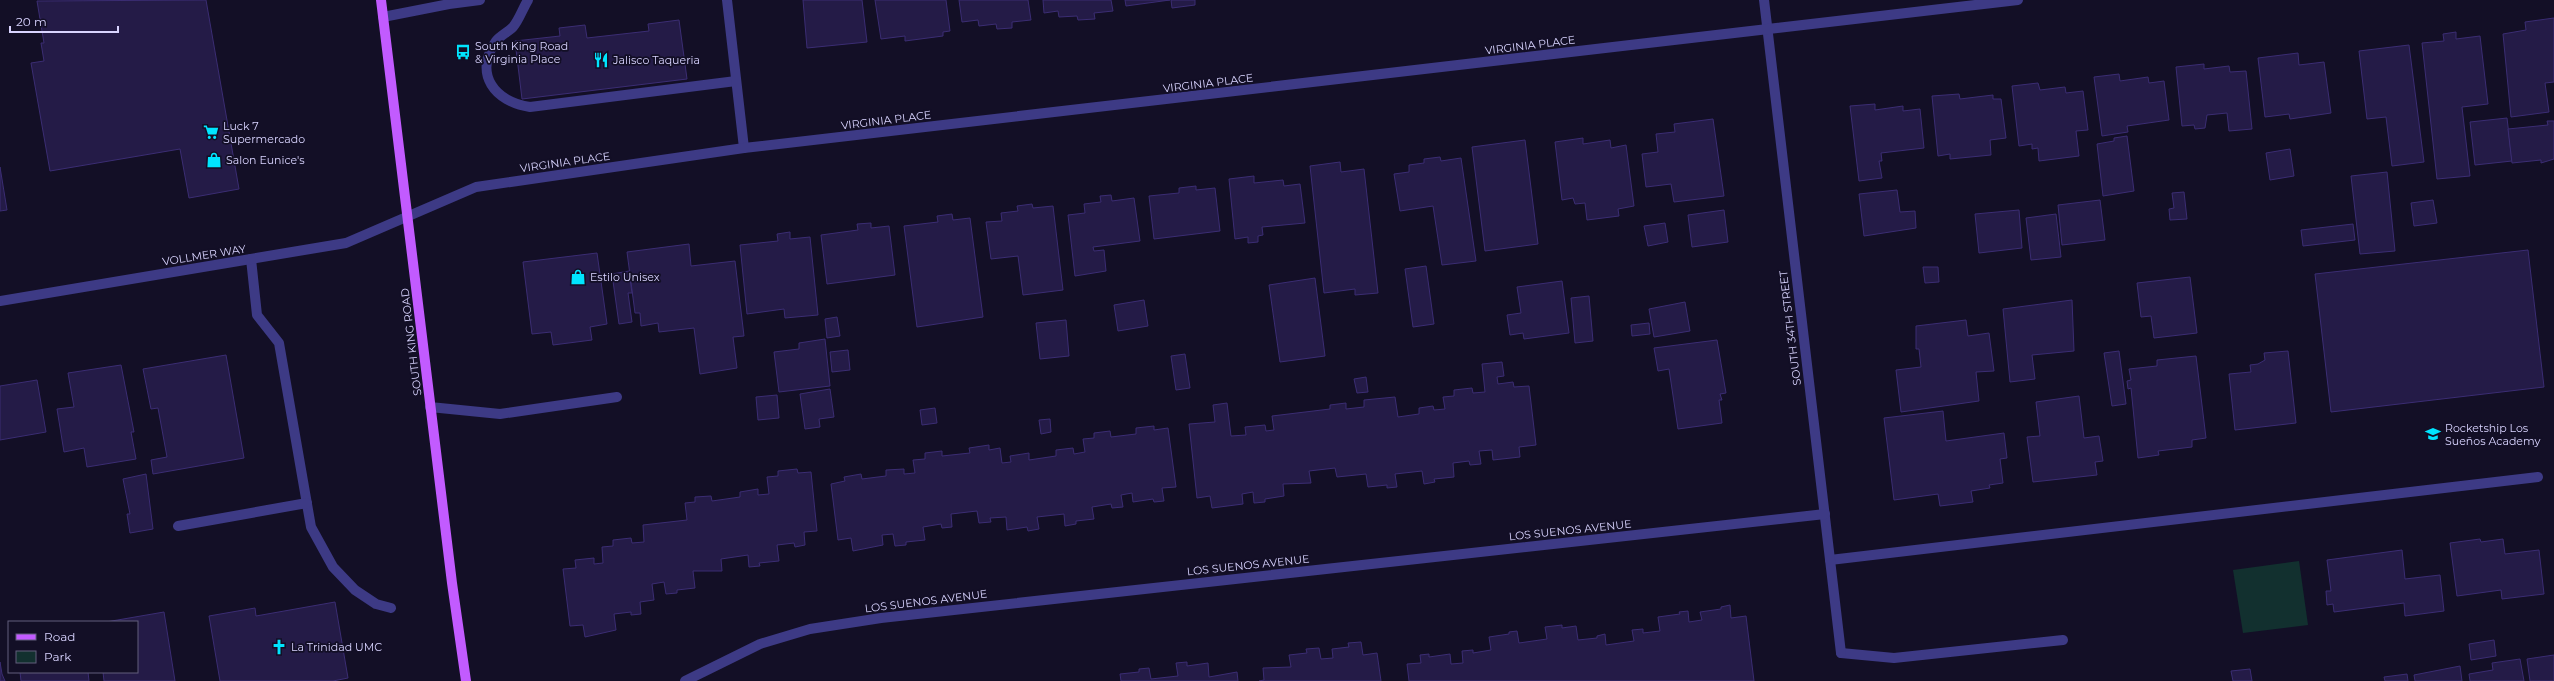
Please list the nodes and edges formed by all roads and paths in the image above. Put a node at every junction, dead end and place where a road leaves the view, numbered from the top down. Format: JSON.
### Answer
{"nodes":[{"id":1,"x":380,"y":0,"type":"edge"},
{"id":2,"x":480,"y":0,"type":"edge"},
{"id":3,"x":528,"y":0,"type":"edge"},
{"id":4,"x":727,"y":0,"type":"edge"},
{"id":5,"x":1764,"y":0,"type":"edge"},
{"id":6,"x":2018,"y":0,"type":"edge"},
{"id":7,"x":383,"y":18,"type":"junction"},
{"id":8,"x":1766,"y":30,"type":"junction"},
{"id":9,"x":736,"y":81,"type":"junction"},
{"id":10,"x":744,"y":148,"type":"junction"},
{"id":11,"x":407,"y":216,"type":"junction"},
{"id":12,"x":251,"y":259,"type":"junction"},
{"id":13,"x":0,"y":301,"type":"edge"},
{"id":14,"x":618,"y":397,"type":"dead end"},
{"id":15,"x":430,"y":407,"type":"junction"},
{"id":16,"x":2538,"y":477,"type":"dead end"},
{"id":17,"x":307,"y":504,"type":"junction"},
{"id":18,"x":1825,"y":514,"type":"junction"},
{"id":19,"x":178,"y":526,"type":"dead end"},
{"id":20,"x":1830,"y":560,"type":"junction"},
{"id":21,"x":391,"y":608,"type":"dead end"},
{"id":22,"x":2063,"y":640,"type":"dead end"},
{"id":23,"x":466,"y":681,"type":"edge"},
{"id":24,"x":685,"y":681,"type":"edge"}],
"edges":[{"from":1,"to":7,"type":"main road","name":"SOUTH KING ROAD"},
{"from":2,"to":7,"type":"street"},
{"from":3,"to":9,"type":"street"},
{"from":4,"to":9,"type":"street"},
{"from":5,"to":8,"type":"street","name":"SOUTH 34TH STREET"},
{"from":6,"to":8,"type":"street","name":"VIRGINIA PLACE"},
{"from":7,"to":11,"type":"main road","name":"SOUTH KING ROAD"},
{"from":8,"to":10,"type":"street","name":"VIRGINIA PLACE"},
{"from":8,"to":18,"type":"street","name":"SOUTH 34TH STREET"},
{"from":9,"to":10,"type":"street"},
{"from":10,"to":11,"type":"street","name":"VIRGINIA PLACE"},
{"from":11,"to":12,"type":"street","name":"VOLLMER WAY"},
{"from":11,"to":15,"type":"main road","name":"SOUTH KING ROAD"},
{"from":12,"to":13,"type":"street","name":"VOLLMER WAY"},
{"from":12,"to":17,"type":"street"},
{"from":14,"to":15,"type":"street"},
{"from":15,"to":23,"type":"main road","name":"SOUTH KING ROAD"},
{"from":16,"to":20,"type":"street"},
{"from":17,"to":19,"type":"street"},
{"from":17,"to":21,"type":"street"},
{"from":18,"to":20,"type":"street","name":"SOUTH 34TH STREET"},
{"from":18,"to":24,"type":"street","name":"LOS SUENOS AVENUE"},
{"from":20,"to":22,"type":"street","name":"SOUTH 34TH STREET"}]}
